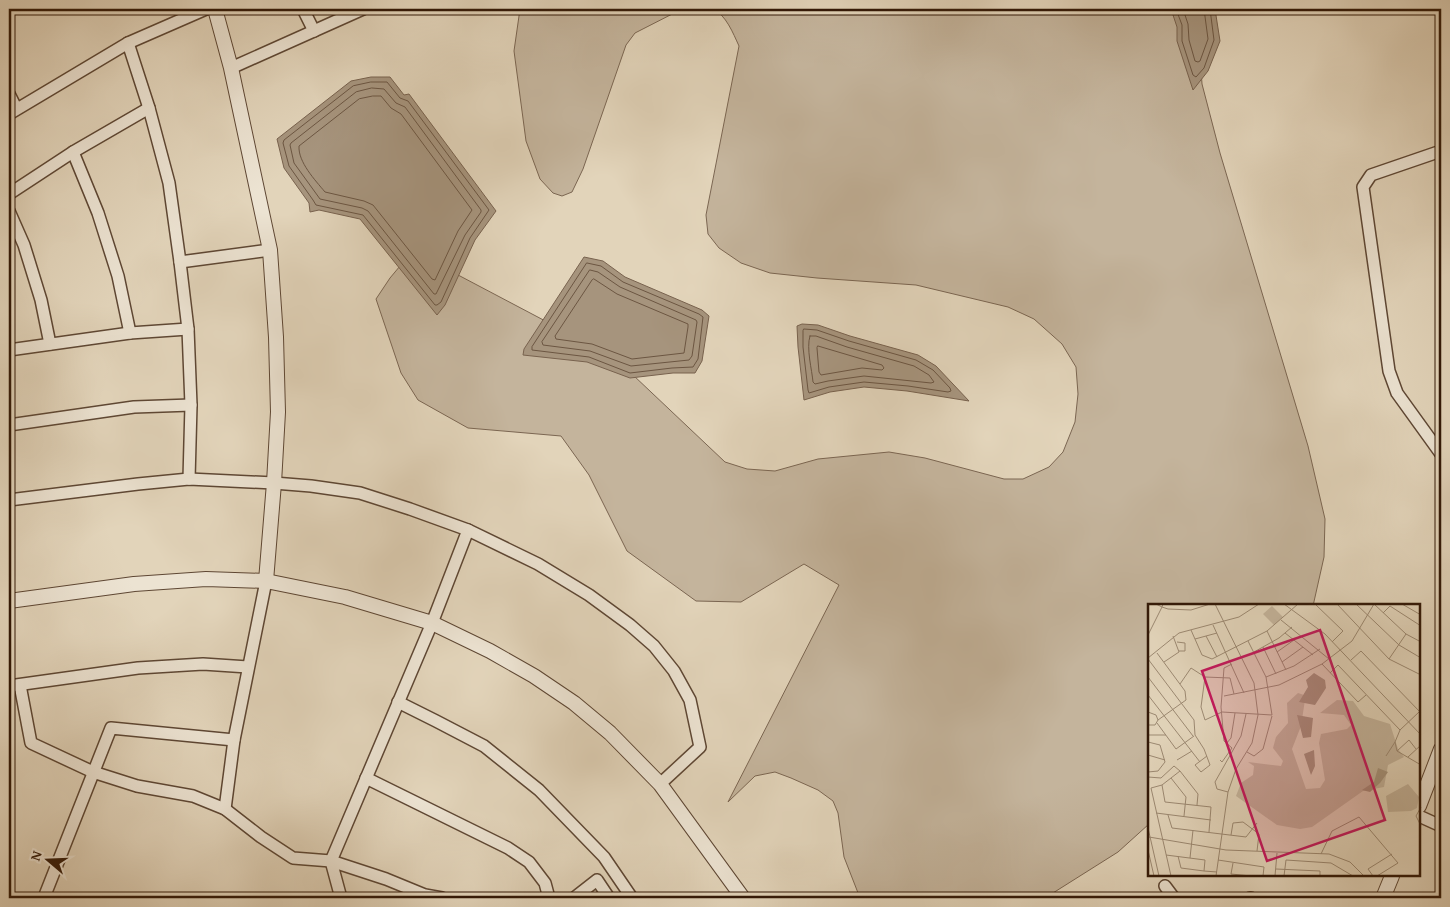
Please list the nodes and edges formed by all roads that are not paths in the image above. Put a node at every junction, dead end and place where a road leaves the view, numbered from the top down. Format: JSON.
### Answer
{"nodes":[{"id":1,"x":206,"y":9,"type":"edge"},
{"id":2,"x":215,"y":9,"type":"edge"},
{"id":3,"x":303,"y":9,"type":"edge"},
{"id":4,"x":363,"y":9,"type":"edge"},
{"id":5,"x":314,"y":31,"type":"junction"},
{"id":6,"x":128,"y":43,"type":"junction"},
{"id":7,"x":231,"y":68,"type":"junction"},
{"id":8,"x":9,"y":94,"type":"edge"},
{"id":9,"x":149,"y":108,"type":"junction"},
{"id":10,"x":12,"y":111,"type":"edge"},
{"id":11,"x":1441,"y":151,"type":"edge"},
{"id":12,"x":72,"y":152,"type":"junction"},
{"id":13,"x":9,"y":194,"type":"edge"},
{"id":14,"x":9,"y":211,"type":"edge"},
{"id":15,"x":270,"y":250,"type":"junction"},
{"id":16,"x":180,"y":262,"type":"junction"},
{"id":17,"x":188,"y":329,"type":"junction"},
{"id":18,"x":130,"y":333,"type":"junction"},
{"id":19,"x":50,"y":344,"type":"junction"},
{"id":20,"x":9,"y":350,"type":"edge"},
{"id":21,"x":191,"y":405,"type":"junction"},
{"id":22,"x":9,"y":425,"type":"edge"},
{"id":23,"x":1441,"y":454,"type":"edge"},
{"id":24,"x":190,"y":479,"type":"junction"},
{"id":25,"x":274,"y":483,"type":"junction"},
{"id":26,"x":9,"y":500,"type":"edge"},
{"id":27,"x":468,"y":530,"type":"junction"},
{"id":28,"x":266,"y":581,"type":"junction"},
{"id":29,"x":9,"y":601,"type":"edge"},
{"id":30,"x":432,"y":623,"type":"junction"},
{"id":31,"x":248,"y":667,"type":"junction"},
{"id":32,"x":15,"y":685,"type":"edge"},
{"id":33,"x":398,"y":702,"type":"junction"},
{"id":34,"x":234,"y":740,"type":"junction"},
{"id":35,"x":1441,"y":749,"type":"edge"},
{"id":36,"x":93,"y":772,"type":"junction"},
{"id":37,"x":366,"y":778,"type":"junction"},
{"id":38,"x":660,"y":784,"type":"junction"},
{"id":39,"x":1420,"y":803,"type":"edge"},
{"id":40,"x":225,"y":809,"type":"junction"},
{"id":41,"x":1420,"y":816,"type":"edge"},
{"id":42,"x":1441,"y":826,"type":"edge"},
{"id":43,"x":331,"y":862,"type":"junction"},
{"id":44,"x":1392,"y":877,"type":"edge"},
{"id":45,"x":1165,"y":886,"type":"dead end"},
{"id":46,"x":46,"y":897,"type":"edge"},
{"id":47,"x":341,"y":898,"type":"edge"},
{"id":48,"x":442,"y":898,"type":"edge"},
{"id":49,"x":550,"y":898,"type":"edge"},
{"id":50,"x":574,"y":898,"type":"edge"},
{"id":51,"x":609,"y":898,"type":"edge"},
{"id":52,"x":632,"y":898,"type":"edge"},
{"id":53,"x":743,"y":898,"type":"edge"},
{"id":54,"x":1174,"y":898,"type":"edge"},
{"id":55,"x":1383,"y":898,"type":"edge"}],
"edges":[{"from":1,"to":6,"type":"street"},
{"from":2,"to":7,"type":"street"},
{"from":3,"to":5,"type":"street"},
{"from":4,"to":5,"type":"street"},
{"from":5,"to":7,"type":"street"},
{"from":6,"to":9,"type":"street"},
{"from":6,"to":10,"type":"street"},
{"from":7,"to":15,"type":"street"},
{"from":8,"to":10,"type":"street"},
{"from":9,"to":12,"type":"street"},
{"from":9,"to":16,"type":"street"},
{"from":11,"to":23,"type":"street"},
{"from":12,"to":13,"type":"street"},
{"from":12,"to":18,"type":"street"},
{"from":14,"to":19,"type":"street"},
{"from":15,"to":16,"type":"street"},
{"from":15,"to":25,"type":"street"},
{"from":16,"to":17,"type":"street"},
{"from":17,"to":18,"type":"street"},
{"from":17,"to":21,"type":"street"},
{"from":18,"to":19,"type":"street"},
{"from":19,"to":20,"type":"street"},
{"from":21,"to":22,"type":"street"},
{"from":21,"to":24,"type":"street"},
{"from":24,"to":25,"type":"street"},
{"from":24,"to":26,"type":"street"},
{"from":25,"to":27,"type":"street"},
{"from":25,"to":28,"type":"street"},
{"from":27,"to":30,"type":"street"},
{"from":27,"to":38,"type":"street"},
{"from":28,"to":29,"type":"street"},
{"from":28,"to":30,"type":"street"},
{"from":28,"to":31,"type":"street"},
{"from":30,"to":33,"type":"street"},
{"from":30,"to":38,"type":"street"},
{"from":31,"to":32,"type":"street"},
{"from":31,"to":34,"type":"street"},
{"from":32,"to":36,"type":"street"},
{"from":33,"to":37,"type":"street"},
{"from":33,"to":52,"type":"street"},
{"from":34,"to":36,"type":"street"},
{"from":34,"to":40,"type":"street"},
{"from":35,"to":39,"type":"street"},
{"from":36,"to":40,"type":"street"},
{"from":36,"to":46,"type":"street"},
{"from":37,"to":43,"type":"street"},
{"from":37,"to":49,"type":"street"},
{"from":38,"to":53,"type":"street"},
{"from":40,"to":43,"type":"street"},
{"from":41,"to":42,"type":"street"},
{"from":43,"to":47,"type":"street"},
{"from":43,"to":48,"type":"street"},
{"from":44,"to":55,"type":"street"},
{"from":45,"to":54,"type":"street"},
{"from":50,"to":51,"type":"street"}]}
